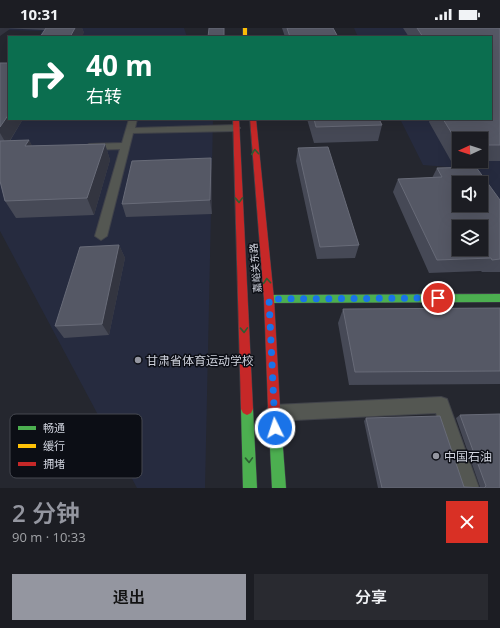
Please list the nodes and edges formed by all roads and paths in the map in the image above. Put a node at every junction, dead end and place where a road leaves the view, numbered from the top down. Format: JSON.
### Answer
{"nodes":[{"id":1,"x":133,"y":120,"type":"edge"},
{"id":2,"x":252,"y":120,"type":"edge"},
{"id":3,"x":236,"y":124,"type":"edge"},
{"id":4,"x":130,"y":131,"type":"junction"},
{"id":5,"x":126,"y":146,"type":"junction"},
{"id":6,"x":79,"y":147,"type":"edge"},
{"id":7,"x":101,"y":236,"type":"dead end"},
{"id":8,"x":500,"y":298,"type":"edge"},
{"id":9,"x":269,"y":299,"type":"junction"},
{"id":10,"x":274,"y":413,"type":"junction"},
{"id":11,"x":248,"y":414,"type":"junction"},
{"id":12,"x":250,"y":488,"type":"edge"},
{"id":13,"x":279,"y":488,"type":"edge"},
{"id":14,"x":470,"y":488,"type":"edge"}],
"edges":[{"from":1,"to":4,"type":"lane"},
{"from":9,"to":2,"type":"main road","name":"嘉峪关东路","one_way":true},
{"from":3,"to":4,"type":"lane"},
{"from":3,"to":11,"type":"main road","name":"嘉峪关东路","one_way":true},
{"from":4,"to":5,"type":"lane"},
{"from":5,"to":6,"type":"lane"},
{"from":5,"to":7,"type":"lane"},
{"from":8,"to":9,"type":"main road"},
{"from":9,"to":10,"type":"main road","name":"嘉峪关东路"},
{"from":10,"to":11,"type":"lane"},
{"from":10,"to":13,"type":"main road","name":"嘉峪关东路"},
{"from":10,"to":14,"type":"lane"},
{"from":11,"to":12,"type":"main road","name":"嘉峪关东路","one_way":true}]}
